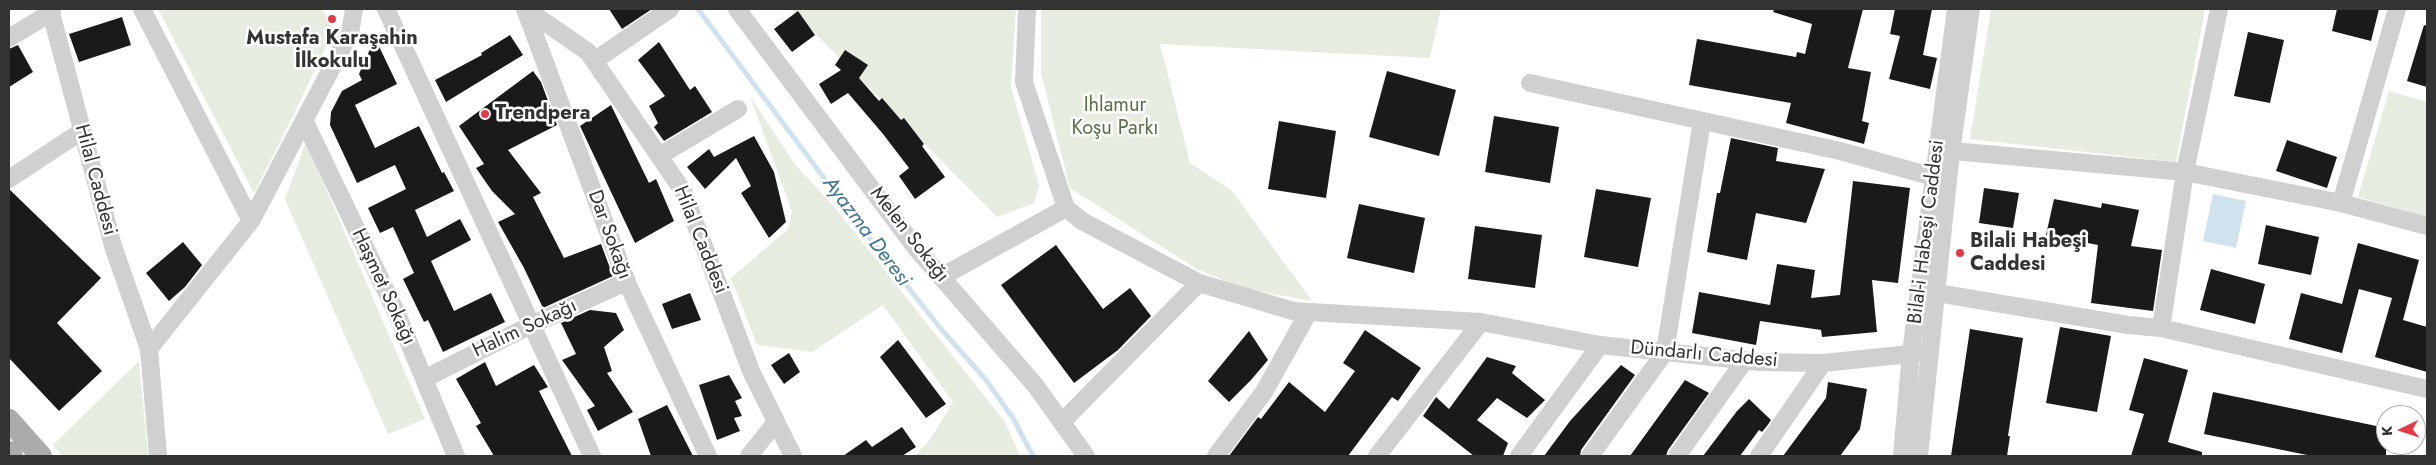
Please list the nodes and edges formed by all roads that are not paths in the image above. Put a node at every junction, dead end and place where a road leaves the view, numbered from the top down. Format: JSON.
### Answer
{"nodes":[{"id":1,"x":142,"y":9,"type":"edge"},
{"id":2,"x":354,"y":9,"type":"edge"},
{"id":3,"x":386,"y":9,"type":"edge"},
{"id":4,"x":526,"y":9,"type":"edge"},
{"id":5,"x":670,"y":9,"type":"edge"},
{"id":6,"x":738,"y":9,"type":"edge"},
{"id":7,"x":1027,"y":9,"type":"edge"},
{"id":8,"x":1956,"y":9,"type":"edge"},
{"id":9,"x":1970,"y":9,"type":"edge"},
{"id":10,"x":2219,"y":9,"type":"edge"},
{"id":11,"x":2397,"y":9,"type":"edge"},
{"id":12,"x":51,"y":11,"type":"edge"},
{"id":13,"x":9,"y":38,"type":"edge"},
{"id":14,"x":594,"y":61,"type":"junction"},
{"id":15,"x":1530,"y":83,"type":"dead end"},
{"id":16,"x":738,"y":109,"type":"dead end"},
{"id":17,"x":304,"y":120,"type":"junction"},
{"id":18,"x":1702,"y":121,"type":"junction"},
{"id":19,"x":82,"y":130,"type":"junction"},
{"id":20,"x":1944,"y":151,"type":"junction"},
{"id":21,"x":659,"y":156,"type":"junction"},
{"id":22,"x":2185,"y":172,"type":"junction"},
{"id":23,"x":1934,"y":177,"type":"junction"},
{"id":24,"x":9,"y":179,"type":"edge"},
{"id":25,"x":2340,"y":203,"type":"junction"},
{"id":26,"x":1066,"y":208,"type":"junction"},
{"id":27,"x":251,"y":221,"type":"junction"},
{"id":28,"x":2427,"y":226,"type":"edge"},
{"id":29,"x":941,"y":277,"type":"junction"},
{"id":30,"x":1199,"y":283,"type":"junction"},
{"id":31,"x":628,"y":285,"type":"junction"},
{"id":32,"x":1929,"y":290,"type":"junction"},
{"id":33,"x":1308,"y":313,"type":"junction"},
{"id":34,"x":1481,"y":322,"type":"junction"},
{"id":35,"x":531,"y":325,"type":"junction"},
{"id":36,"x":2161,"y":328,"type":"junction"},
{"id":37,"x":1600,"y":345,"type":"junction"},
{"id":38,"x":149,"y":349,"type":"junction"},
{"id":39,"x":1665,"y":352,"type":"junction"},
{"id":40,"x":1930,"y":352,"type":"junction"},
{"id":41,"x":1911,"y":353,"type":"junction"},
{"id":42,"x":1746,"y":360,"type":"junction"},
{"id":43,"x":1823,"y":363,"type":"junction"},
{"id":44,"x":424,"y":378,"type":"junction"},
{"id":45,"x":2427,"y":389,"type":"edge"},
{"id":46,"x":9,"y":420,"type":"edge"},
{"id":47,"x":776,"y":422,"type":"junction"},
{"id":48,"x":1062,"y":422,"type":"junction"},
{"id":49,"x":9,"y":452,"type":"edge"},
{"id":50,"x":12,"y":456,"type":"edge"},
{"id":51,"x":41,"y":456,"type":"edge"},
{"id":52,"x":158,"y":456,"type":"edge"},
{"id":53,"x":456,"y":456,"type":"edge"},
{"id":54,"x":592,"y":456,"type":"edge"},
{"id":55,"x":708,"y":456,"type":"edge"},
{"id":56,"x":749,"y":456,"type":"edge"},
{"id":57,"x":793,"y":456,"type":"edge"},
{"id":58,"x":1086,"y":456,"type":"edge"},
{"id":59,"x":1216,"y":456,"type":"edge"},
{"id":60,"x":1378,"y":456,"type":"edge"},
{"id":61,"x":1519,"y":456,"type":"edge"},
{"id":62,"x":1590,"y":456,"type":"edge"},
{"id":63,"x":1677,"y":456,"type":"edge"},
{"id":64,"x":1759,"y":456,"type":"edge"},
{"id":65,"x":1902,"y":456,"type":"edge"},
{"id":66,"x":1919,"y":456,"type":"edge"}],
"edges":[{"from":1,"to":27,"type":"street"},
{"from":2,"to":17,"type":"street"},
{"from":3,"to":35,"type":"street"},
{"from":4,"to":14,"type":"street","name":"Hilal Caddesi"},
{"from":4,"to":31,"type":"street","name":"Dar Sokağı"},
{"from":5,"to":14,"type":"street"},
{"from":6,"to":29,"type":"street","name":"Melen Sokağı"},
{"from":7,"to":26,"type":"street"},
{"from":8,"to":20,"type":"street","name":"Bilal-i Habeşi Caddesi"},
{"from":9,"to":20,"type":"street","name":"Bilal-i Habeşi Caddesi"},
{"from":10,"to":22,"type":"street"},
{"from":11,"to":25,"type":"street"},
{"from":12,"to":13,"type":"street"},
{"from":12,"to":19,"type":"street","name":"Hilal Caddesi"},
{"from":14,"to":21,"type":"street","name":"Hilal Caddesi"},
{"from":15,"to":18,"type":"street"},
{"from":16,"to":21,"type":"street"},
{"from":17,"to":27,"type":"street"},
{"from":17,"to":44,"type":"street","name":"Haşmet Sokağı"},
{"from":18,"to":23,"type":"street"},
{"from":18,"to":39,"type":"street"},
{"from":19,"to":24,"type":"street"},
{"from":19,"to":38,"type":"street","name":"Hilal Caddesi"},
{"from":20,"to":22,"type":"street"},
{"from":20,"to":23,"type":"street","name":"Bilal-i Habeşi Caddesi"},
{"from":20,"to":32,"type":"street","name":"Bilal-i Habeşi Caddesi"},
{"from":21,"to":47,"type":"street","name":"Hilal Caddesi"},
{"from":22,"to":25,"type":"street"},
{"from":22,"to":36,"type":"street"},
{"from":23,"to":32,"type":"street","name":"Bilal-i Habeşi Caddesi"},
{"from":25,"to":28,"type":"street"},
{"from":26,"to":29,"type":"street"},
{"from":26,"to":30,"type":"street","name":"Dündarlı Caddesi"},
{"from":27,"to":38,"type":"street"},
{"from":29,"to":48,"type":"street","name":"Melen Sokağı"},
{"from":30,"to":33,"type":"street","name":"Dündarlı Caddesi"},
{"from":30,"to":48,"type":"street"},
{"from":31,"to":35,"type":"street","name":"Halim Sokağı"},
{"from":31,"to":55,"type":"street","name":"Dar Sokağı"},
{"from":32,"to":36,"type":"street"},
{"from":32,"to":40,"type":"street","name":"Bilal-i Habeşi Caddesi"},
{"from":32,"to":41,"type":"street","name":"Bilal-i Habeşi Caddesi"},
{"from":33,"to":34,"type":"street","name":"Dündarlı Caddesi"},
{"from":33,"to":59,"type":"street"},
{"from":34,"to":37,"type":"street","name":"Dündarlı Caddesi"},
{"from":34,"to":60,"type":"street"},
{"from":35,"to":44,"type":"street","name":"Halim Sokağı"},
{"from":35,"to":54,"type":"street"},
{"from":36,"to":45,"type":"street"},
{"from":37,"to":39,"type":"street","name":"Dündarlı Caddesi"},
{"from":37,"to":61,"type":"street"},
{"from":38,"to":52,"type":"street","name":"Hilal Caddesi"},
{"from":39,"to":42,"type":"street","name":"Dündarlı Caddesi"},
{"from":39,"to":62,"type":"street"},
{"from":40,"to":41,"type":"street","name":"Dündarlı Caddesi"},
{"from":40,"to":66,"type":"street","name":"Bilal-i Habeşi Caddesi"},
{"from":41,"to":43,"type":"street","name":"Dündarlı Caddesi"},
{"from":41,"to":65,"type":"street","name":"Bilal-i Habeşi Caddesi"},
{"from":42,"to":43,"type":"street","name":"Dündarlı Caddesi"},
{"from":42,"to":63,"type":"street"},
{"from":43,"to":64,"type":"street"},
{"from":44,"to":53,"type":"street","name":"Haşmet Sokağı"},
{"from":46,"to":51,"type":"main road"},
{"from":47,"to":56,"type":"street"},
{"from":47,"to":57,"type":"street","name":"Hilal Caddesi"},
{"from":48,"to":58,"type":"street","name":"Melen Sokağı"},
{"from":49,"to":50,"type":"main road"}]}
